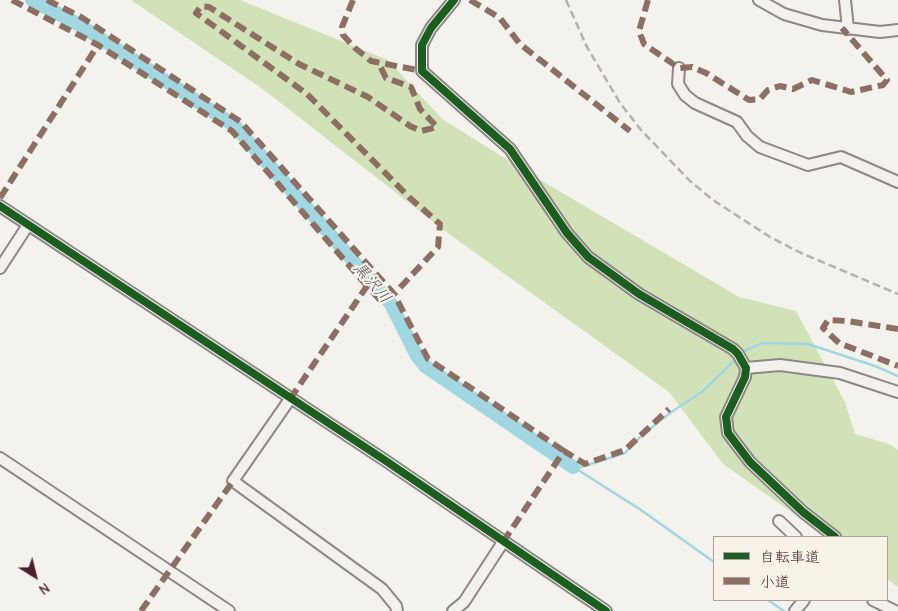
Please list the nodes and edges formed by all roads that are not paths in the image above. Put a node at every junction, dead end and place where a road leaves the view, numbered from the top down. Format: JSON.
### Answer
{"nodes":[{"id":1,"x":454,"y":0,"type":"edge"},
{"id":2,"x":759,"y":0,"type":"edge"},
{"id":3,"x":844,"y":0,"type":"edge"},
{"id":4,"x":848,"y":29,"type":"junction"},
{"id":5,"x":898,"y":30,"type":"edge"},
{"id":6,"x":679,"y":68,"type":"dead end"},
{"id":7,"x":898,"y":182,"type":"edge"},
{"id":8,"x":0,"y":206,"type":"edge"},
{"id":9,"x":28,"y":224,"type":"junction"},
{"id":10,"x":0,"y":268,"type":"edge"},
{"id":11,"x":746,"y":368,"type":"junction"},
{"id":12,"x":898,"y":392,"type":"edge"},
{"id":13,"x":290,"y":399,"type":"junction"},
{"id":14,"x":0,"y":458,"type":"edge"},
{"id":15,"x":779,"y":521,"type":"dead end"},
{"id":16,"x":795,"y":536,"type":"edge"},
{"id":17,"x":834,"y":536,"type":"edge"},
{"id":18,"x":503,"y":542,"type":"junction"},
{"id":19,"x":875,"y":601,"type":"edge"},
{"id":20,"x":229,"y":611,"type":"edge"},
{"id":21,"x":397,"y":611,"type":"edge"},
{"id":22,"x":453,"y":611,"type":"edge"},
{"id":23,"x":606,"y":611,"type":"edge"},
{"id":24,"x":895,"y":611,"type":"edge"}],
"edges":[{"from":1,"to":11,"type":"street"},
{"from":2,"to":4,"type":"street"},
{"from":3,"to":4,"type":"street"},
{"from":4,"to":5,"type":"street"},
{"from":6,"to":7,"type":"street"},
{"from":8,"to":9,"type":"street"},
{"from":9,"to":10,"type":"street"},
{"from":9,"to":13,"type":"street"},
{"from":11,"to":12,"type":"street"},
{"from":11,"to":17,"type":"street"},
{"from":13,"to":18,"type":"street"},
{"from":13,"to":21,"type":"street"},
{"from":14,"to":20,"type":"street"},
{"from":15,"to":16,"type":"street"},
{"from":18,"to":22,"type":"street"},
{"from":18,"to":23,"type":"street"},
{"from":19,"to":24,"type":"street"}]}
